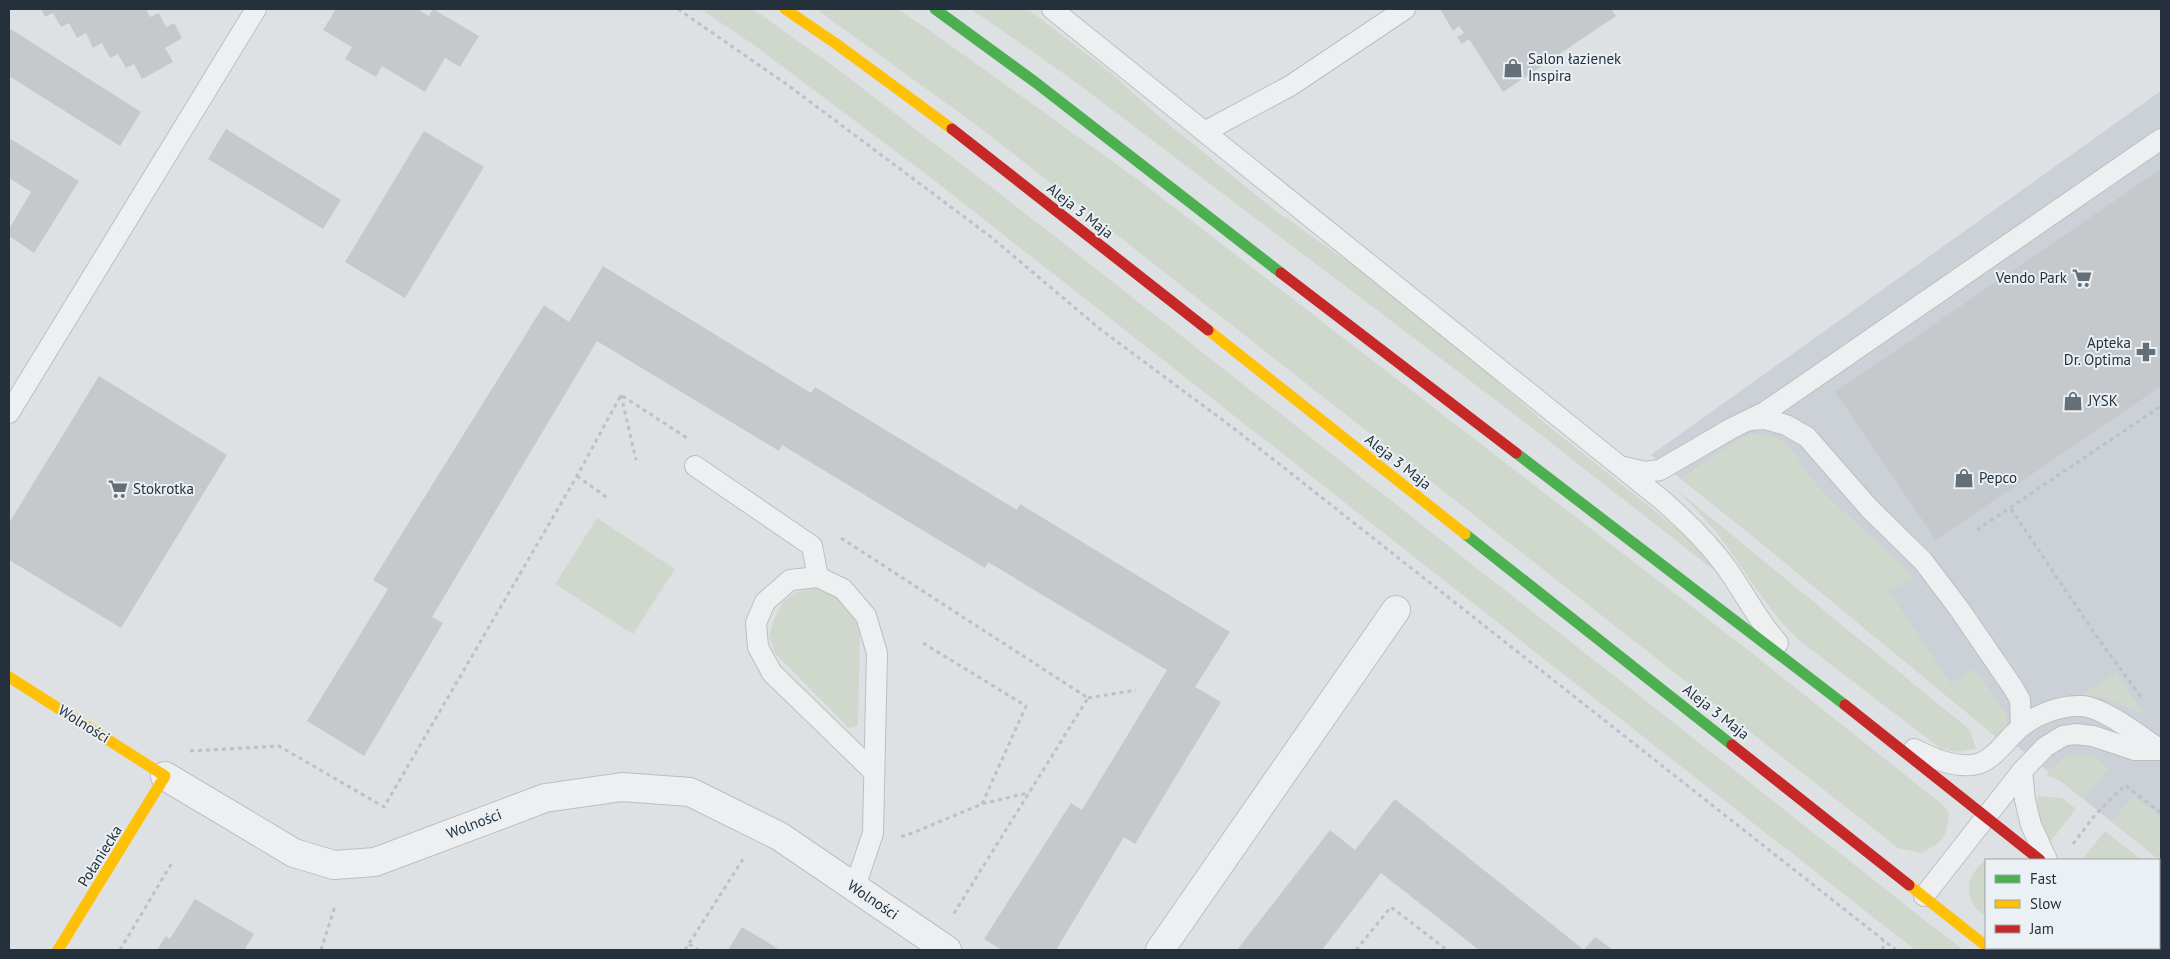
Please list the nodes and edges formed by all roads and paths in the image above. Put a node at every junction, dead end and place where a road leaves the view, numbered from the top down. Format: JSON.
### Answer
{"nodes":[{"id":1,"x":256,"y":9,"type":"edge"},
{"id":2,"x":678,"y":9,"type":"edge"},
{"id":3,"x":785,"y":9,"type":"edge"},
{"id":4,"x":935,"y":9,"type":"edge"},
{"id":5,"x":1052,"y":9,"type":"edge"},
{"id":6,"x":1405,"y":9,"type":"edge"},
{"id":7,"x":1206,"y":132,"type":"junction"},
{"id":8,"x":2161,"y":139,"type":"edge"},
{"id":9,"x":621,"y":395,"type":"junction"},
{"id":10,"x":2161,"y":406,"type":"edge"},
{"id":11,"x":9,"y":413,"type":"edge"},
{"id":12,"x":1747,"y":421,"type":"junction"},
{"id":13,"x":696,"y":443,"type":"dead end"},
{"id":14,"x":636,"y":460,"type":"dead end"},
{"id":15,"x":695,"y":466,"type":"dead end"},
{"id":16,"x":1622,"y":467,"type":"junction"},
{"id":17,"x":577,"y":476,"type":"junction"},
{"id":18,"x":609,"y":499,"type":"dead end"},
{"id":19,"x":2011,"y":509,"type":"junction"},
{"id":20,"x":1977,"y":530,"type":"dead end"},
{"id":21,"x":837,"y":535,"type":"dead end"},
{"id":22,"x":818,"y":577,"type":"junction"},
{"id":23,"x":1396,"y":610,"type":"dead end"},
{"id":24,"x":923,"y":643,"type":"dead end"},
{"id":25,"x":9,"y":677,"type":"edge"},
{"id":26,"x":1136,"y":690,"type":"dead end"},
{"id":27,"x":1825,"y":690,"type":"junction"},
{"id":28,"x":1088,"y":698,"type":"junction"},
{"id":29,"x":2144,"y":702,"type":"dead end"},
{"id":30,"x":1870,"y":724,"type":"junction"},
{"id":31,"x":2021,"y":727,"type":"junction"},
{"id":32,"x":2161,"y":750,"type":"edge"},
{"id":33,"x":186,"y":751,"type":"dead end"},
{"id":34,"x":2022,"y":771,"type":"junction"},
{"id":35,"x":874,"y":772,"type":"junction"},
{"id":36,"x":165,"y":776,"type":"junction"},
{"id":37,"x":1028,"y":793,"type":"junction"},
{"id":38,"x":982,"y":804,"type":"junction"},
{"id":39,"x":2161,"y":813,"type":"edge"},
{"id":40,"x":1986,"y":817,"type":"junction"},
{"id":41,"x":873,"y":833,"type":"junction"},
{"id":42,"x":2072,"y":845,"type":"dead end"},
{"id":43,"x":746,"y":854,"type":"dead end"},
{"id":44,"x":2039,"y":859,"type":"edge"},
{"id":45,"x":2048,"y":859,"type":"edge"},
{"id":46,"x":173,"y":861,"type":"dead end"},
{"id":47,"x":855,"y":887,"type":"junction"},
{"id":48,"x":1924,"y":896,"type":"junction"},
{"id":49,"x":334,"y":906,"type":"dead end"},
{"id":50,"x":949,"y":922,"type":"dead end"},
{"id":51,"x":1883,"y":940,"type":"junction"},
{"id":52,"x":689,"y":944,"type":"junction"},
{"id":53,"x":1985,"y":945,"type":"edge"},
{"id":54,"x":58,"y":950,"type":"edge"},
{"id":55,"x":120,"y":950,"type":"edge"},
{"id":56,"x":321,"y":950,"type":"edge"},
{"id":57,"x":685,"y":950,"type":"edge"},
{"id":58,"x":698,"y":950,"type":"edge"},
{"id":59,"x":947,"y":950,"type":"edge"},
{"id":60,"x":1160,"y":950,"type":"edge"},
{"id":61,"x":1356,"y":950,"type":"edge"},
{"id":62,"x":1447,"y":950,"type":"edge"},
{"id":63,"x":1883,"y":950,"type":"edge"},
{"id":64,"x":1896,"y":950,"type":"edge"}],
"edges":[{"from":1,"to":11,"type":"lane"},
{"from":2,"to":51,"type":"path"},
{"from":3,"to":48,"type":"street","name":"Aleja 3 Maja"},
{"from":4,"to":27,"type":"street"},
{"from":5,"to":7,"type":"lane"},
{"from":6,"to":7,"type":"lane"},
{"from":7,"to":16,"type":"lane"},
{"from":8,"to":12,"type":"lane"},
{"from":9,"to":13,"type":"path"},
{"from":9,"to":14,"type":"path"},
{"from":9,"to":17,"type":"path"},
{"from":10,"to":19,"type":"path"},
{"from":12,"to":16,"type":"lane"},
{"from":12,"to":31,"type":"lane"},
{"from":15,"to":22,"type":"lane"},
{"from":16,"to":27,"type":"lane"},
{"from":17,"to":18,"type":"path"},
{"from":17,"to":33,"type":"path"},
{"from":19,"to":20,"type":"path"},
{"from":19,"to":29,"type":"path"},
{"from":21,"to":28,"type":"path"},
{"from":22,"to":35,"type":"lane"},
{"from":22,"to":35,"type":"lane"},
{"from":23,"to":60,"type":"street"},
{"from":24,"to":38,"type":"path"},
{"from":25,"to":36,"type":"street","name":"Wolności"},
{"from":26,"to":28,"type":"path"},
{"from":27,"to":30,"type":"street"},
{"from":28,"to":37,"type":"path"},
{"from":30,"to":31,"type":"lane"},
{"from":30,"to":40,"type":"street"},
{"from":31,"to":32,"type":"lane"},
{"from":32,"to":34,"type":"lane"},
{"from":34,"to":40,"type":"lane"},
{"from":34,"to":45,"type":"lane"},
{"from":35,"to":41,"type":"lane"},
{"from":36,"to":47,"type":"street","name":"Wolności"},
{"from":36,"to":54,"type":"street","name":"Połaniecka"},
{"from":37,"to":38,"type":"path"},
{"from":37,"to":50,"type":"path"},
{"from":38,"to":41,"type":"path"},
{"from":39,"to":42,"type":"path"},
{"from":40,"to":44,"type":"street"},
{"from":40,"to":48,"type":"lane"},
{"from":41,"to":47,"type":"lane"},
{"from":43,"to":52,"type":"path"},
{"from":46,"to":55,"type":"path"},
{"from":47,"to":59,"type":"street","name":"Wolności"},
{"from":48,"to":53,"type":"street","name":"Aleja 3 Maja"},
{"from":49,"to":56,"type":"path"},
{"from":51,"to":63,"type":"path"},
{"from":51,"to":64,"type":"path"},
{"from":52,"to":57,"type":"path"},
{"from":52,"to":58,"type":"path"},
{"from":61,"to":62,"type":"path"}]}
